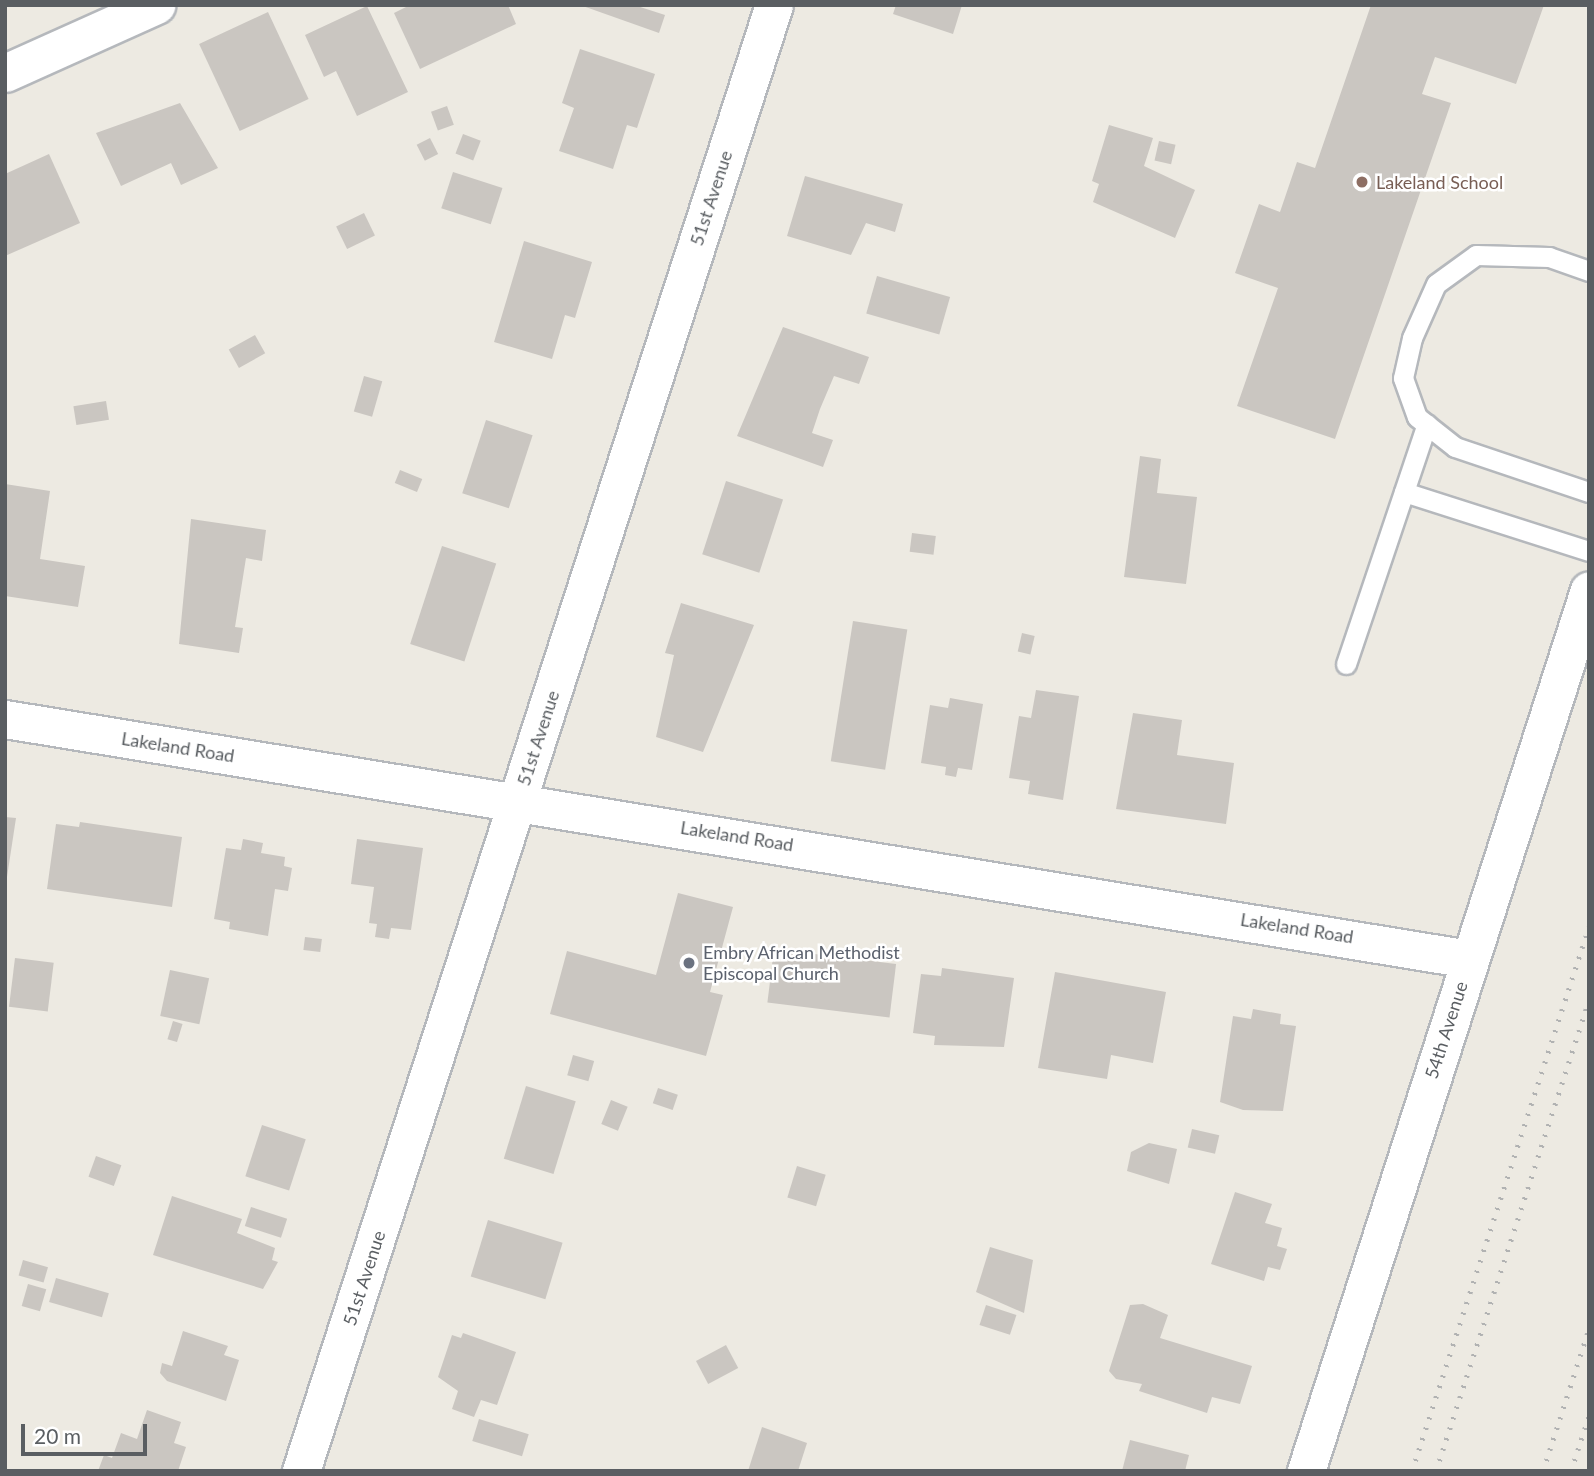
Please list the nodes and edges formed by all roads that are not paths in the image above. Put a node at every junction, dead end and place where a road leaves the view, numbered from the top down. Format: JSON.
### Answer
{"nodes":[{"id":1,"x":774,"y":5,"type":"edge"},
{"id":2,"x":141,"y":8,"type":"edge"},
{"id":3,"x":5,"y":73,"type":"edge"},
{"id":4,"x":1589,"y":271,"type":"edge"},
{"id":5,"x":1427,"y":424,"type":"junction"},
{"id":6,"x":1404,"y":492,"type":"junction"},
{"id":7,"x":1589,"y":492,"type":"edge"},
{"id":8,"x":1589,"y":551,"type":"edge"},
{"id":9,"x":1589,"y":590,"type":"edge"},
{"id":10,"x":1346,"y":664,"type":"dead end"},
{"id":11,"x":5,"y":719,"type":"edge"},
{"id":12,"x":517,"y":802,"type":"junction"},
{"id":13,"x":1469,"y":959,"type":"junction"},
{"id":14,"x":302,"y":1471,"type":"edge"},
{"id":15,"x":1307,"y":1471,"type":"edge"}],
"edges":[{"from":1,"to":12,"type":"street","name":"51st Avenue"},
{"from":2,"to":3,"type":"street"},
{"from":4,"to":5,"type":"lane"},
{"from":5,"to":6,"type":"lane"},
{"from":5,"to":7,"type":"lane"},
{"from":6,"to":8,"type":"lane"},
{"from":6,"to":10,"type":"lane"},
{"from":9,"to":13,"type":"street","name":"54th Avenue"},
{"from":11,"to":12,"type":"street","name":"Lakeland Road"},
{"from":12,"to":13,"type":"street","name":"Lakeland Road"},
{"from":12,"to":14,"type":"street","name":"51st Avenue"},
{"from":13,"to":15,"type":"street","name":"54th Avenue"}]}
